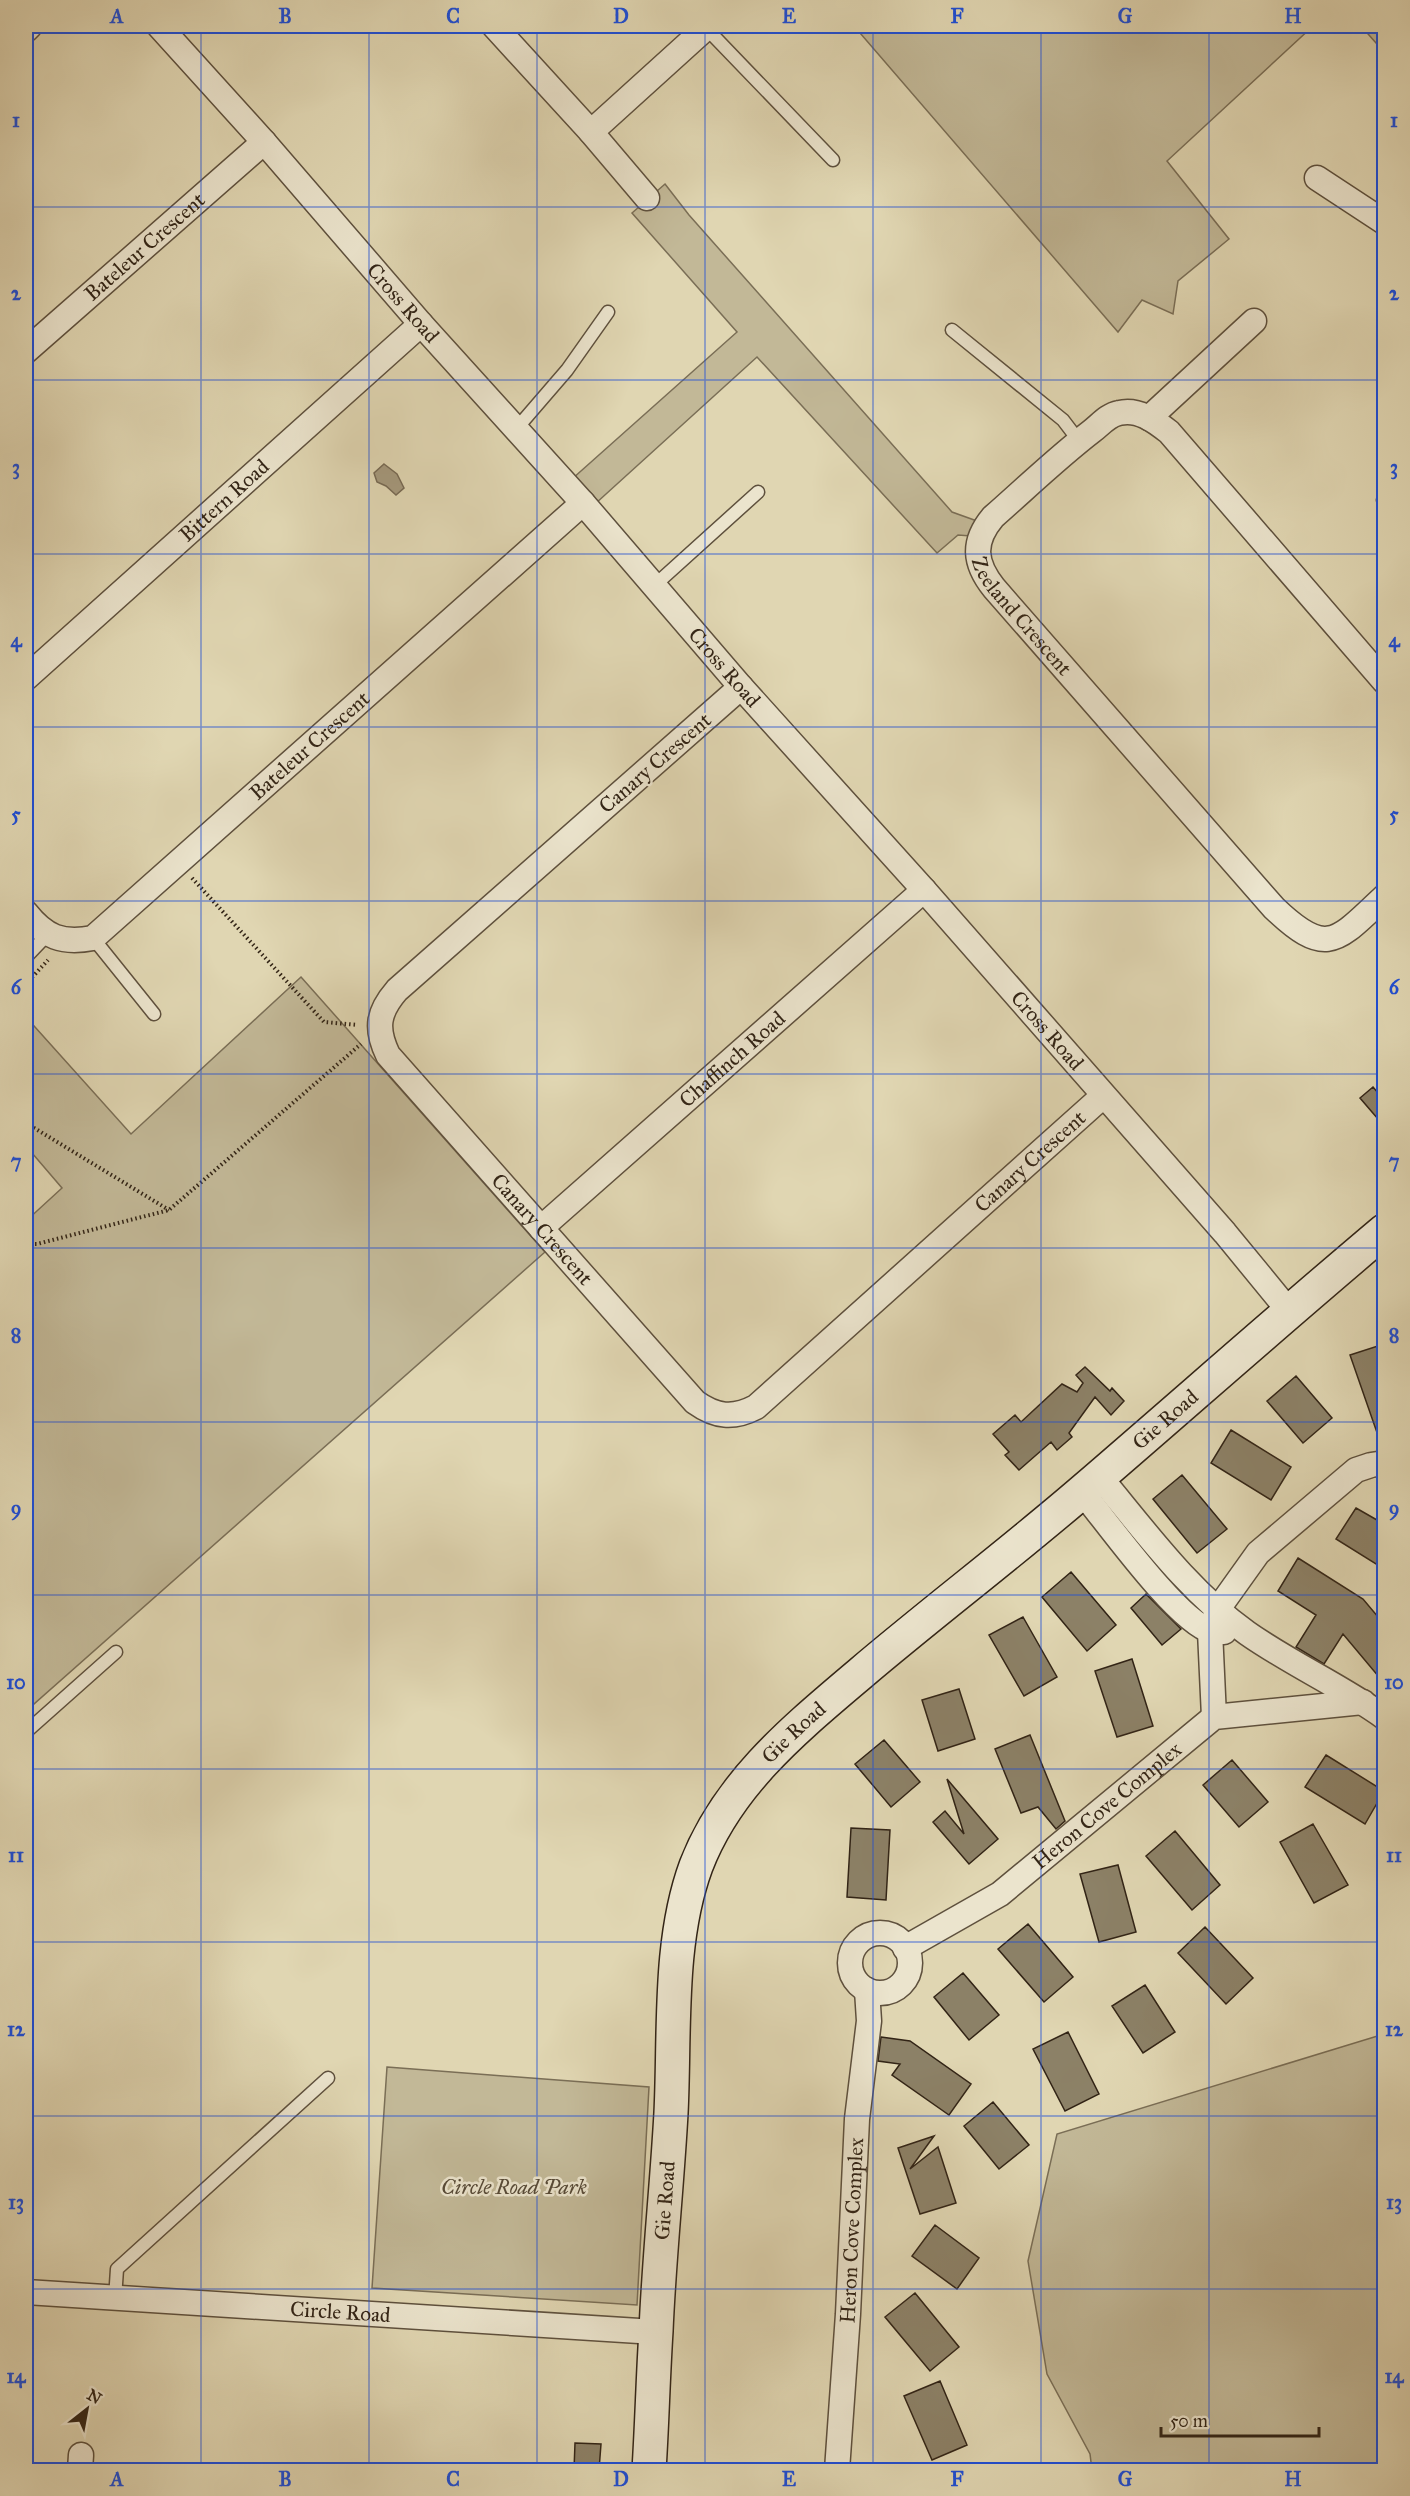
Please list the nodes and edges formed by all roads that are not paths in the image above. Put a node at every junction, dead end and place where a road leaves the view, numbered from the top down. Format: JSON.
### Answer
{"nodes":[{"id":1,"x":30,"y":26,"type":"edge"},
{"id":2,"x":159,"y":26,"type":"edge"},
{"id":3,"x":494,"y":26,"type":"edge"},
{"id":4,"x":707,"y":27,"type":"edge"},
{"id":5,"x":26,"y":30,"type":"edge"},
{"id":6,"x":591,"y":132,"type":"junction"},
{"id":7,"x":264,"y":142,"type":"junction"},
{"id":8,"x":833,"y":160,"type":"dead end"},
{"id":9,"x":1317,"y":178,"type":"dead end"},
{"id":10,"x":647,"y":198,"type":"dead end"},
{"id":11,"x":1384,"y":222,"type":"edge"},
{"id":12,"x":608,"y":312,"type":"dead end"},
{"id":13,"x":1254,"y":321,"type":"dead end"},
{"id":14,"x":421,"y":324,"type":"junction"},
{"id":15,"x":952,"y":330,"type":"dead end"},
{"id":16,"x":26,"y":351,"type":"edge"},
{"id":17,"x":1149,"y":418,"type":"junction"},
{"id":18,"x":517,"y":428,"type":"junction"},
{"id":19,"x":1079,"y":441,"type":"junction"},
{"id":20,"x":758,"y":492,"type":"dead end"},
{"id":21,"x":583,"y":503,"type":"junction"},
{"id":22,"x":655,"y":585,"type":"junction"},
{"id":23,"x":26,"y":678,"type":"edge"},
{"id":24,"x":1384,"y":681,"type":"edge"},
{"id":25,"x":741,"y":687,"type":"junction"},
{"id":26,"x":924,"y":890,"type":"junction"},
{"id":27,"x":1384,"y":897,"type":"edge"},
{"id":28,"x":26,"y":913,"type":"edge"},
{"id":29,"x":48,"y":934,"type":"junction"},
{"id":30,"x":93,"y":938,"type":"junction"},
{"id":31,"x":26,"y":957,"type":"edge"},
{"id":32,"x":154,"y":1014,"type":"dead end"},
{"id":33,"x":1103,"y":1096,"type":"junction"},
{"id":34,"x":541,"y":1228,"type":"junction"},
{"id":35,"x":1384,"y":1231,"type":"edge"},
{"id":36,"x":1289,"y":1311,"type":"junction"},
{"id":37,"x":1384,"y":1463,"type":"edge"},
{"id":38,"x":1091,"y":1484,"type":"junction"},
{"id":39,"x":1214,"y":1620,"type":"junction"},
{"id":40,"x":116,"y":1652,"type":"dead end"},
{"id":41,"x":1363,"y":1702,"type":"junction"},
{"id":42,"x":1214,"y":1717,"type":"junction"},
{"id":43,"x":1384,"y":1717,"type":"edge"},
{"id":44,"x":26,"y":1732,"type":"edge"},
{"id":45,"x":905,"y":1948,"type":"junction"},
{"id":46,"x":867,"y":1990,"type":"junction"},
{"id":47,"x":328,"y":2078,"type":"dead end"},
{"id":48,"x":26,"y":2292,"type":"edge"},
{"id":49,"x":115,"y":2299,"type":"junction"},
{"id":50,"x":656,"y":2332,"type":"junction"},
{"id":51,"x":649,"y":2470,"type":"edge"},
{"id":52,"x":837,"y":2470,"type":"edge"}],
"edges":[{"from":1,"to":5,"type":"street"},
{"from":2,"to":7,"type":"street","name":"Cross Road"},
{"from":3,"to":6,"type":"street"},
{"from":4,"to":6,"type":"street"},
{"from":4,"to":8,"type":"lane"},
{"from":6,"to":10,"type":"street"},
{"from":7,"to":14,"type":"street","name":"Cross Road"},
{"from":7,"to":16,"type":"street","name":"Bateleur Crescent"},
{"from":9,"to":11,"type":"street"},
{"from":12,"to":18,"type":"lane"},
{"from":13,"to":17,"type":"street"},
{"from":14,"to":18,"type":"street","name":"Cross Road"},
{"from":14,"to":23,"type":"street","name":"Bittern Road"},
{"from":15,"to":19,"type":"lane"},
{"from":17,"to":19,"type":"street","name":"Zeeland Crescent"},
{"from":17,"to":24,"type":"street","name":"Zeeland Crescent"},
{"from":18,"to":21,"type":"street","name":"Cross Road"},
{"from":19,"to":27,"type":"street","name":"Zeeland Crescent"},
{"from":20,"to":22,"type":"lane"},
{"from":21,"to":22,"type":"street","name":"Cross Road"},
{"from":21,"to":30,"type":"street","name":"Bateleur Crescent"},
{"from":22,"to":25,"type":"street","name":"Cross Road"},
{"from":25,"to":26,"type":"street","name":"Cross Road"},
{"from":25,"to":34,"type":"street","name":"Canary Crescent"},
{"from":26,"to":33,"type":"street","name":"Cross Road"},
{"from":26,"to":34,"type":"street","name":"Chaffinch Road"},
{"from":28,"to":29,"type":"street"},
{"from":29,"to":30,"type":"street"},
{"from":29,"to":31,"type":"lane"},
{"from":30,"to":32,"type":"lane"},
{"from":33,"to":34,"type":"street","name":"Canary Crescent"},
{"from":33,"to":36,"type":"street","name":"Cross Road"},
{"from":35,"to":36,"type":"street","name":"Gie Road"},
{"from":36,"to":38,"type":"street","name":"Gie Road"},
{"from":37,"to":39,"type":"street"},
{"from":38,"to":39,"type":"street"},
{"from":38,"to":50,"type":"street","name":"Gie Road"},
{"from":39,"to":41,"type":"street"},
{"from":39,"to":42,"type":"street"},
{"from":40,"to":44,"type":"lane"},
{"from":41,"to":42,"type":"street"},
{"from":41,"to":43,"type":"street"},
{"from":42,"to":45,"type":"street","name":"Heron Cove Complex"},
{"from":45,"to":46,"type":"street"},
{"from":45,"to":46,"type":"street"},
{"from":46,"to":52,"type":"street","name":"Heron Cove Complex"},
{"from":47,"to":49,"type":"lane"},
{"from":48,"to":49,"type":"street","name":"Circle Road"},
{"from":49,"to":50,"type":"street","name":"Circle Road"},
{"from":50,"to":51,"type":"street","name":"Gie Road"}]}
